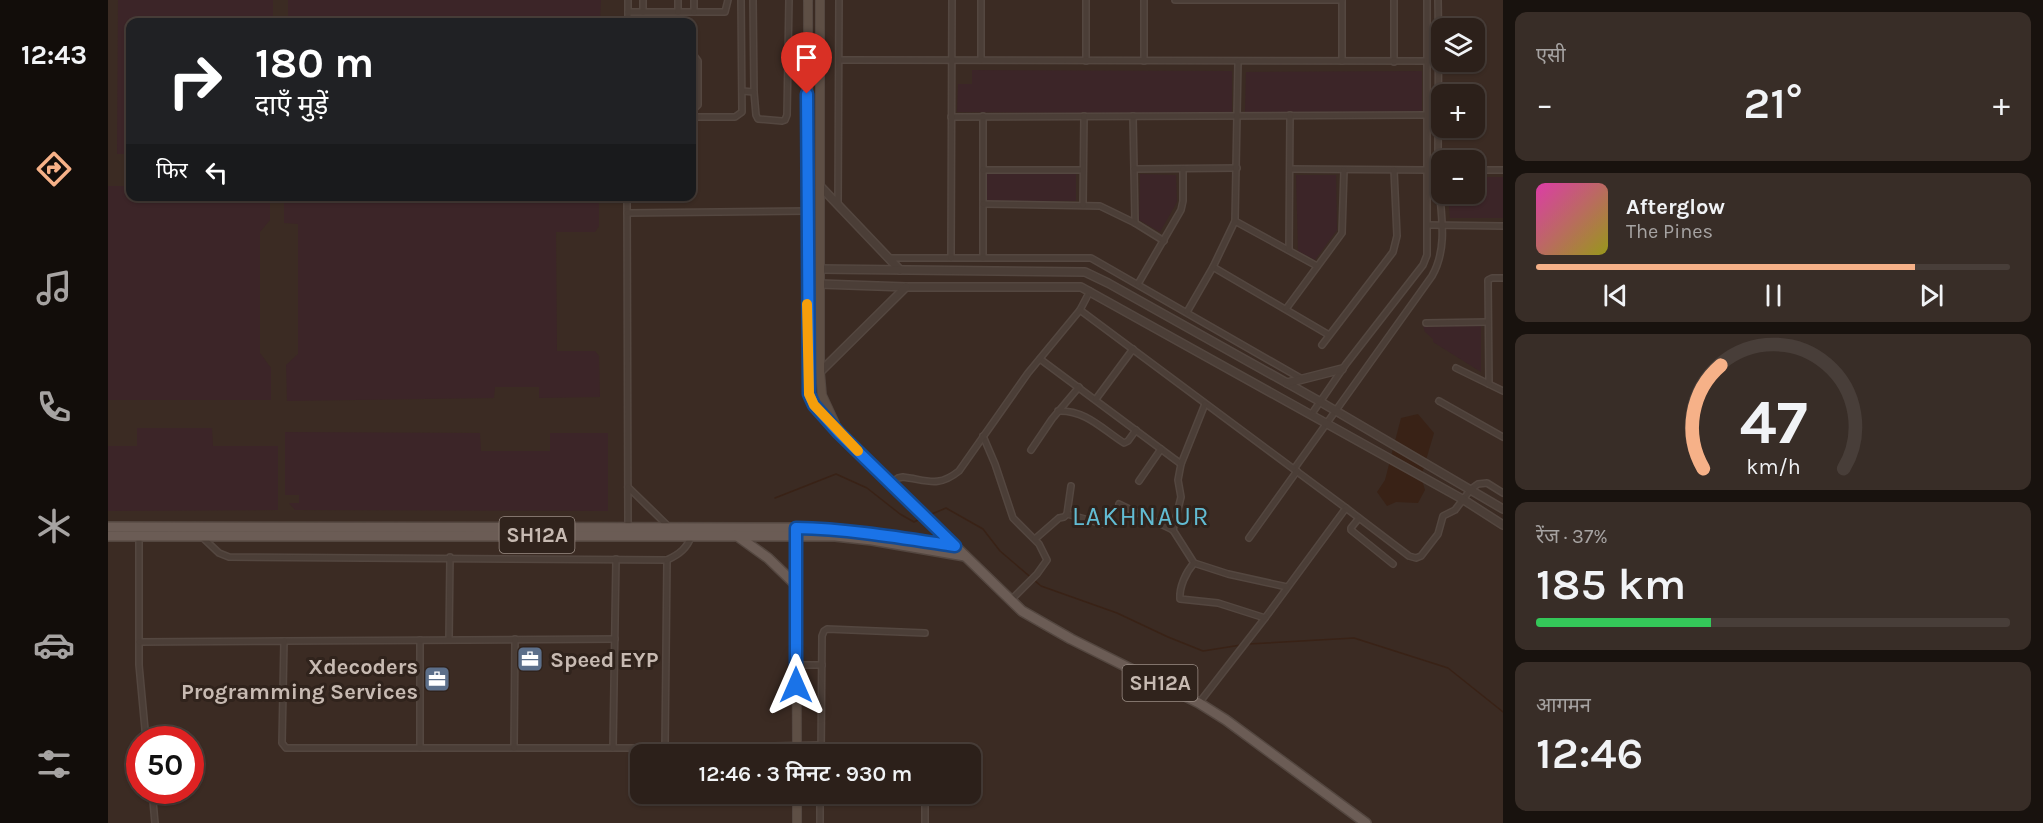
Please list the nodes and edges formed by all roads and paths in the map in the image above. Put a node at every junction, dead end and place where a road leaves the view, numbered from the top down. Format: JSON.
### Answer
{"nodes":[{"id":1,"x":628,"y":0,"type":"edge"},
{"id":2,"x":643,"y":0,"type":"edge"},
{"id":3,"x":678,"y":0,"type":"edge"},
{"id":4,"x":694,"y":0,"type":"edge"},
{"id":5,"x":728,"y":0,"type":"edge"},
{"id":6,"x":741,"y":0,"type":"edge"},
{"id":7,"x":753,"y":0,"type":"edge"},
{"id":8,"x":789,"y":0,"type":"edge"},
{"id":9,"x":808,"y":0,"type":"edge"},
{"id":10,"x":820,"y":0,"type":"edge"},
{"id":11,"x":839,"y":0,"type":"edge"},
{"id":12,"x":952,"y":0,"type":"edge"},
{"id":13,"x":981,"y":0,"type":"edge"},
{"id":14,"x":1086,"y":0,"type":"edge"},
{"id":15,"x":1144,"y":0,"type":"edge"},
{"id":16,"x":1175,"y":0,"type":"edge"},
{"id":17,"x":1241,"y":0,"type":"edge"},
{"id":18,"x":1293,"y":0,"type":"edge"},
{"id":19,"x":1342,"y":0,"type":"edge"},
{"id":20,"x":1394,"y":0,"type":"edge"},
{"id":21,"x":1427,"y":0,"type":"edge"},
{"id":22,"x":1438,"y":0,"type":"edge"},
{"id":23,"x":628,"y":12,"type":"junction"},
{"id":24,"x":643,"y":12,"type":"junction"},
{"id":25,"x":678,"y":12,"type":"junction"},
{"id":26,"x":694,"y":12,"type":"junction"},
{"id":27,"x":628,"y":18,"type":"edge"},
{"id":28,"x":1438,"y":18,"type":"edge"},
{"id":29,"x":696,"y":58,"type":"edge"},
{"id":30,"x":839,"y":60,"type":"junction"},
{"id":31,"x":951,"y":60,"type":"junction"},
{"id":32,"x":981,"y":60,"type":"junction"},
{"id":33,"x":1086,"y":61,"type":"junction"},
{"id":34,"x":1144,"y":61,"type":"junction"},
{"id":35,"x":1342,"y":61,"type":"junction"},
{"id":36,"x":1238,"y":62,"type":"junction"},
{"id":37,"x":1394,"y":62,"type":"junction"},
{"id":38,"x":1427,"y":62,"type":"junction"},
{"id":39,"x":1431,"y":62,"type":"edge"},
{"id":40,"x":1439,"y":72,"type":"edge"},
{"id":41,"x":742,"y":91,"type":"junction"},
{"id":42,"x":754,"y":93,"type":"junction"},
{"id":43,"x":696,"y":107,"type":"edge"},
{"id":44,"x":1426,"y":115,"type":"junction"},
{"id":45,"x":1084,"y":116,"type":"junction"},
{"id":46,"x":1133,"y":116,"type":"junction"},
{"id":47,"x":1238,"y":116,"type":"junction"},
{"id":48,"x":1290,"y":116,"type":"junction"},
{"id":49,"x":696,"y":117,"type":"edge"},
{"id":50,"x":951,"y":117,"type":"junction"},
{"id":51,"x":983,"y":117,"type":"junction"},
{"id":52,"x":1440,"y":150,"type":"edge"},
{"id":53,"x":1237,"y":168,"type":"junction"},
{"id":54,"x":1134,"y":169,"type":"junction"},
{"id":55,"x":1183,"y":169,"type":"junction"},
{"id":56,"x":1290,"y":169,"type":"junction"},
{"id":57,"x":983,"y":170,"type":"junction"},
{"id":58,"x":1083,"y":170,"type":"junction"},
{"id":59,"x":1344,"y":170,"type":"junction"},
{"id":60,"x":1394,"y":170,"type":"junction"},
{"id":61,"x":1427,"y":170,"type":"junction"},
{"id":62,"x":1485,"y":170,"type":"edge"},
{"id":63,"x":1503,"y":170,"type":"edge"},
{"id":64,"x":820,"y":186,"type":"junction"},
{"id":65,"x":627,"y":201,"type":"edge"},
{"id":66,"x":983,"y":204,"type":"junction"},
{"id":67,"x":1441,"y":204,"type":"edge"},
{"id":68,"x":1083,"y":205,"type":"junction"},
{"id":69,"x":838,"y":206,"type":"junction"},
{"id":70,"x":807,"y":211,"type":"junction"},
{"id":71,"x":627,"y":213,"type":"junction"},
{"id":72,"x":1235,"y":221,"type":"junction"},
{"id":73,"x":1135,"y":223,"type":"junction"},
{"id":74,"x":1428,"y":225,"type":"junction"},
{"id":75,"x":1442,"y":225,"type":"junction"},
{"id":76,"x":1503,"y":226,"type":"edge"},
{"id":77,"x":1164,"y":241,"type":"junction"},
{"id":78,"x":1289,"y":250,"type":"junction"},
{"id":79,"x":889,"y":258,"type":"junction"},
{"id":80,"x":951,"y":258,"type":"junction"},
{"id":81,"x":983,"y":258,"type":"junction"},
{"id":82,"x":1317,"y":266,"type":"junction"},
{"id":83,"x":1212,"y":267,"type":"junction"},
{"id":84,"x":820,"y":269,"type":"junction"},
{"id":85,"x":900,"y":270,"type":"junction"},
{"id":86,"x":1503,"y":278,"type":"edge"},
{"id":87,"x":820,"y":284,"type":"junction"},
{"id":88,"x":1138,"y":284,"type":"junction"},
{"id":89,"x":906,"y":287,"type":"junction"},
{"id":90,"x":1090,"y":291,"type":"junction"},
{"id":91,"x":1286,"y":309,"type":"junction"},
{"id":92,"x":1080,"y":310,"type":"junction"},
{"id":93,"x":1187,"y":312,"type":"junction"},
{"id":94,"x":1488,"y":322,"type":"junction"},
{"id":95,"x":1426,"y":323,"type":"dead end"},
{"id":96,"x":1329,"y":335,"type":"junction"},
{"id":97,"x":1237,"y":341,"type":"junction"},
{"id":98,"x":1322,"y":345,"type":"dead end"},
{"id":99,"x":1133,"y":349,"type":"junction"},
{"id":100,"x":1229,"y":351,"type":"junction"},
{"id":101,"x":1040,"y":358,"type":"junction"},
{"id":102,"x":1456,"y":368,"type":"dead end"},
{"id":103,"x":1342,"y":369,"type":"junction"},
{"id":104,"x":820,"y":372,"type":"junction"},
{"id":105,"x":1302,"y":379,"type":"junction"},
{"id":106,"x":1287,"y":383,"type":"junction"},
{"id":107,"x":1489,"y":384,"type":"junction"},
{"id":108,"x":1079,"y":387,"type":"junction"},
{"id":109,"x":1503,"y":391,"type":"edge"},
{"id":110,"x":1095,"y":399,"type":"junction"},
{"id":111,"x":1319,"y":401,"type":"junction"},
{"id":112,"x":1439,"y":401,"type":"dead end"},
{"id":113,"x":1205,"y":404,"type":"junction"},
{"id":114,"x":1334,"y":410,"type":"junction"},
{"id":115,"x":1058,"y":411,"type":"junction"},
{"id":116,"x":1311,"y":415,"type":"junction"},
{"id":117,"x":1326,"y":423,"type":"junction"},
{"id":118,"x":1136,"y":430,"type":"junction"},
{"id":119,"x":839,"y":433,"type":"junction"},
{"id":120,"x":983,"y":436,"type":"junction"},
{"id":121,"x":1503,"y":437,"type":"edge"},
{"id":122,"x":1161,"y":449,"type":"junction"},
{"id":123,"x":1031,"y":450,"type":"dead end"},
{"id":124,"x":1181,"y":464,"type":"junction"},
{"id":125,"x":1295,"y":470,"type":"junction"},
{"id":126,"x":1139,"y":481,"type":"dead end"},
{"id":127,"x":892,"y":482,"type":"junction"},
{"id":128,"x":1071,"y":486,"type":"dead end"},
{"id":129,"x":628,"y":487,"type":"junction"},
{"id":130,"x":1471,"y":489,"type":"junction"},
{"id":131,"x":1503,"y":492,"type":"edge"},
{"id":132,"x":1464,"y":500,"type":"junction"},
{"id":133,"x":1119,"y":504,"type":"dead end"},
{"id":134,"x":1346,"y":508,"type":"junction"},
{"id":135,"x":1503,"y":509,"type":"edge"},
{"id":136,"x":1067,"y":514,"type":"junction"},
{"id":137,"x":1359,"y":518,"type":"junction"},
{"id":138,"x":1103,"y":524,"type":"dead end"},
{"id":139,"x":1503,"y":525,"type":"edge"},
{"id":140,"x":108,"y":527,"type":"edge"},
{"id":141,"x":669,"y":527,"type":"junction"},
{"id":142,"x":1173,"y":530,"type":"junction"},
{"id":143,"x":629,"y":531,"type":"junction"},
{"id":144,"x":796,"y":531,"type":"junction"},
{"id":145,"x":139,"y":532,"type":"junction"},
{"id":146,"x":692,"y":535,"type":"junction"},
{"id":147,"x":736,"y":535,"type":"junction"},
{"id":148,"x":108,"y":536,"type":"edge"},
{"id":149,"x":202,"y":537,"type":"junction"},
{"id":150,"x":1249,"y":537,"type":"dead end"},
{"id":151,"x":1035,"y":539,"type":"junction"},
{"id":152,"x":955,"y":546,"type":"junction"},
{"id":153,"x":965,"y":556,"type":"junction"},
{"id":154,"x":450,"y":557,"type":"junction"},
{"id":155,"x":616,"y":559,"type":"junction"},
{"id":156,"x":667,"y":560,"type":"junction"},
{"id":157,"x":1194,"y":562,"type":"junction"},
{"id":158,"x":1393,"y":564,"type":"dead end"},
{"id":159,"x":796,"y":585,"type":"junction"},
{"id":160,"x":1287,"y":587,"type":"junction"},
{"id":161,"x":1010,"y":601,"type":"junction"},
{"id":162,"x":1265,"y":618,"type":"junction"},
{"id":163,"x":925,"y":633,"type":"dead end"},
{"id":164,"x":449,"y":639,"type":"junction"},
{"id":165,"x":515,"y":639,"type":"junction"},
{"id":166,"x":615,"y":639,"type":"junction"},
{"id":167,"x":420,"y":640,"type":"junction"},
{"id":168,"x":284,"y":641,"type":"junction"},
{"id":169,"x":139,"y":642,"type":"junction"},
{"id":170,"x":796,"y":665,"type":"junction"},
{"id":171,"x":822,"y":665,"type":"junction"},
{"id":172,"x":1199,"y":703,"type":"junction"},
{"id":173,"x":145,"y":726,"type":"edge"},
{"id":174,"x":665,"y":744,"type":"edge"},
{"id":175,"x":797,"y":744,"type":"edge"},
{"id":176,"x":821,"y":744,"type":"edge"},
{"id":177,"x":420,"y":748,"type":"junction"},
{"id":178,"x":514,"y":748,"type":"junction"},
{"id":179,"x":614,"y":748,"type":"junction"},
{"id":180,"x":630,"y":748,"type":"edge"},
{"id":181,"x":153,"y":804,"type":"edge"},
{"id":182,"x":797,"y":804,"type":"edge"},
{"id":183,"x":820,"y":804,"type":"edge"},
{"id":184,"x":925,"y":804,"type":"edge"},
{"id":185,"x":155,"y":823,"type":"edge"},
{"id":186,"x":797,"y":823,"type":"edge"},
{"id":187,"x":820,"y":823,"type":"edge"},
{"id":188,"x":926,"y":823,"type":"edge"},
{"id":189,"x":1366,"y":823,"type":"edge"}],
"edges":[{"from":1,"to":23,"type":"street"},
{"from":2,"to":24,"type":"street"},
{"from":3,"to":25,"type":"street"},
{"from":4,"to":26,"type":"street"},
{"from":5,"to":26,"type":"street"},
{"from":6,"to":41,"type":"street"},
{"from":7,"to":42,"type":"street"},
{"from":8,"to":42,"type":"street"},
{"from":9,"to":70,"type":"main road"},
{"from":10,"to":64,"type":"main road"},
{"from":11,"to":30,"type":"street"},
{"from":12,"to":31,"type":"street"},
{"from":13,"to":32,"type":"street"},
{"from":14,"to":33,"type":"street"},
{"from":15,"to":34,"type":"street"},
{"from":16,"to":17,"type":"street"},
{"from":17,"to":18,"type":"street"},
{"from":18,"to":19,"type":"street"},
{"from":19,"to":35,"type":"street"},
{"from":20,"to":37,"type":"street"},
{"from":21,"to":38,"type":"street"},
{"from":22,"to":28,"type":"street"},
{"from":23,"to":24,"type":"street"},
{"from":23,"to":27,"type":"street"},
{"from":24,"to":25,"type":"street"},
{"from":25,"to":26,"type":"street"},
{"from":29,"to":43,"type":"street"},
{"from":30,"to":31,"type":"street"},
{"from":30,"to":69,"type":"street"},
{"from":31,"to":32,"type":"street"},
{"from":31,"to":50,"type":"street"},
{"from":32,"to":33,"type":"street"},
{"from":33,"to":34,"type":"street"},
{"from":34,"to":36,"type":"street"},
{"from":35,"to":36,"type":"street"},
{"from":35,"to":37,"type":"street"},
{"from":36,"to":47,"type":"street"},
{"from":37,"to":38,"type":"street"},
{"from":38,"to":39,"type":"street"},
{"from":38,"to":44,"type":"street"},
{"from":40,"to":52,"type":"street"},
{"from":41,"to":42,"type":"street"},
{"from":41,"to":49,"type":"street"},
{"from":44,"to":48,"type":"street"},
{"from":44,"to":61,"type":"street"},
{"from":45,"to":46,"type":"street"},
{"from":45,"to":51,"type":"street"},
{"from":45,"to":58,"type":"street"},
{"from":46,"to":47,"type":"street"},
{"from":46,"to":54,"type":"street"},
{"from":47,"to":48,"type":"street"},
{"from":47,"to":53,"type":"street"},
{"from":48,"to":56,"type":"street"},
{"from":50,"to":51,"type":"street"},
{"from":50,"to":80,"type":"street"},
{"from":51,"to":57,"type":"street"},
{"from":53,"to":55,"type":"street"},
{"from":53,"to":72,"type":"street"},
{"from":54,"to":55,"type":"street"},
{"from":54,"to":73,"type":"street"},
{"from":55,"to":77,"type":"street"},
{"from":56,"to":59,"type":"street"},
{"from":56,"to":78,"type":"street"},
{"from":57,"to":58,"type":"street"},
{"from":57,"to":66,"type":"street"},
{"from":58,"to":68,"type":"street"},
{"from":59,"to":60,"type":"street"},
{"from":59,"to":82,"type":"street"},
{"from":60,"to":61,"type":"street"},
{"from":60,"to":96,"type":"street"},
{"from":61,"to":74,"type":"street"},
{"from":62,"to":63,"type":"street"},
{"from":64,"to":69,"type":"street"},
{"from":64,"to":84,"type":"main road"},
{"from":65,"to":71,"type":"street"},
{"from":66,"to":68,"type":"street"},
{"from":66,"to":81,"type":"street"},
{"from":67,"to":75,"type":"street"},
{"from":68,"to":73,"type":"street"},
{"from":69,"to":79,"type":"street"},
{"from":70,"to":71,"type":"street"},
{"from":70,"to":119,"type":"main road"},
{"from":71,"to":129,"type":"street"},
{"from":72,"to":78,"type":"street"},
{"from":72,"to":83,"type":"street"},
{"from":73,"to":77,"type":"street"},
{"from":74,"to":75,"type":"street"},
{"from":74,"to":103,"type":"street"},
{"from":75,"to":76,"type":"street"},
{"from":75,"to":114,"type":"street"},
{"from":77,"to":88,"type":"street"},
{"from":78,"to":82,"type":"street"},
{"from":79,"to":80,"type":"street"},
{"from":79,"to":85,"type":"street"},
{"from":80,"to":81,"type":"street"},
{"from":81,"to":88,"type":"street"},
{"from":82,"to":91,"type":"street"},
{"from":83,"to":91,"type":"street"},
{"from":83,"to":93,"type":"street"},
{"from":84,"to":85,"type":"street"},
{"from":84,"to":87,"type":"main road"},
{"from":85,"to":100,"type":"street"},
{"from":86,"to":94,"type":"street"},
{"from":87,"to":89,"type":"street"},
{"from":87,"to":104,"type":"main road"},
{"from":88,"to":93,"type":"street"},
{"from":89,"to":90,"type":"street"},
{"from":89,"to":104,"type":"street"},
{"from":90,"to":92,"type":"street"},
{"from":90,"to":116,"type":"street"},
{"from":91,"to":96,"type":"street"},
{"from":92,"to":99,"type":"street"},
{"from":92,"to":101,"type":"street"},
{"from":93,"to":97,"type":"street"},
{"from":94,"to":95,"type":"street"},
{"from":94,"to":107,"type":"street"},
{"from":96,"to":98,"type":"street"},
{"from":97,"to":100,"type":"street"},
{"from":97,"to":105,"type":"street"},
{"from":99,"to":110,"type":"street"},
{"from":99,"to":113,"type":"street"},
{"from":100,"to":106,"type":"street"},
{"from":101,"to":108,"type":"street"},
{"from":101,"to":120,"type":"street"},
{"from":102,"to":107,"type":"street"},
{"from":103,"to":105,"type":"street"},
{"from":103,"to":111,"type":"street"},
{"from":104,"to":119,"type":"main road"},
{"from":105,"to":106,"type":"street"},
{"from":106,"to":111,"type":"street"},
{"from":107,"to":109,"type":"street"},
{"from":108,"to":110,"type":"street"},
{"from":108,"to":115,"type":"street"},
{"from":110,"to":118,"type":"street"},
{"from":111,"to":114,"type":"street"},
{"from":111,"to":116,"type":"street"},
{"from":112,"to":121,"type":"street"},
{"from":113,"to":124,"type":"street"},
{"from":113,"to":125,"type":"street"},
{"from":114,"to":117,"type":"street"},
{"from":114,"to":130,"type":"street"},
{"from":115,"to":118,"type":"street"},
{"from":115,"to":123,"type":"street"},
{"from":116,"to":117,"type":"street"},
{"from":117,"to":125,"type":"street"},
{"from":117,"to":132,"type":"street"},
{"from":118,"to":122,"type":"street"},
{"from":119,"to":127,"type":"main road"},
{"from":120,"to":127,"type":"street"},
{"from":120,"to":151,"type":"street"},
{"from":122,"to":124,"type":"street"},
{"from":122,"to":126,"type":"street"},
{"from":124,"to":142,"type":"street"},
{"from":125,"to":134,"type":"street"},
{"from":125,"to":150,"type":"street"},
{"from":127,"to":152,"type":"main road"},
{"from":128,"to":136,"type":"street"},
{"from":129,"to":141,"type":"street"},
{"from":129,"to":143,"type":"street"},
{"from":130,"to":131,"type":"street"},
{"from":130,"to":132,"type":"street"},
{"from":130,"to":135,"type":"street"},
{"from":132,"to":137,"type":"street"},
{"from":132,"to":139,"type":"street"},
{"from":133,"to":142,"type":"street"},
{"from":134,"to":137,"type":"street"},
{"from":134,"to":160,"type":"street"},
{"from":136,"to":138,"type":"street"},
{"from":136,"to":151,"type":"street"},
{"from":137,"to":158,"type":"street"},
{"from":140,"to":145,"type":"main road","number":"SH12A"},
{"from":141,"to":143,"type":"main road","number":"SH12A"},
{"from":141,"to":144,"type":"main road","number":"SH12A"},
{"from":142,"to":157,"type":"street"},
{"from":143,"to":145,"type":"main road","number":"SH12A"},
{"from":143,"to":146,"type":"main road","number":"SH12A"},
{"from":143,"to":149,"type":"main road","number":"SH12A"},
{"from":144,"to":147,"type":"main road","number":"SH12A"},
{"from":144,"to":152,"type":"main road","number":"SH12A"},
{"from":144,"to":153,"type":"main road","number":"SH12A"},
{"from":144,"to":159,"type":"main road"},
{"from":145,"to":148,"type":"main road","number":"SH12A"},
{"from":145,"to":149,"type":"main road","number":"SH12A"},
{"from":145,"to":169,"type":"street"},
{"from":146,"to":147,"type":"main road","number":"SH12A"},
{"from":146,"to":156,"type":"street"},
{"from":147,"to":159,"type":"main road"},
{"from":149,"to":154,"type":"street"},
{"from":151,"to":161,"type":"street"},
{"from":152,"to":153,"type":"main road","name":"SH12A","number":"SH12A"},
{"from":153,"to":161,"type":"main road","name":"SH12A","number":"SH12A"},
{"from":154,"to":155,"type":"street"},
{"from":154,"to":164,"type":"street"},
{"from":155,"to":156,"type":"street"},
{"from":155,"to":166,"type":"street"},
{"from":156,"to":174,"type":"street"},
{"from":157,"to":160,"type":"street"},
{"from":157,"to":162,"type":"street"},
{"from":159,"to":170,"type":"main road"},
{"from":160,"to":162,"type":"street"},
{"from":161,"to":172,"type":"main road","name":"SH12A","number":"SH12A"},
{"from":162,"to":172,"type":"street"},
{"from":163,"to":171,"type":"street"},
{"from":164,"to":165,"type":"street"},
{"from":164,"to":167,"type":"street"},
{"from":165,"to":166,"type":"street"},
{"from":165,"to":178,"type":"street"},
{"from":166,"to":179,"type":"street"},
{"from":167,"to":168,"type":"street"},
{"from":167,"to":177,"type":"street"},
{"from":168,"to":169,"type":"street"},
{"from":168,"to":177,"type":"street"},
{"from":169,"to":173,"type":"street"},
{"from":170,"to":171,"type":"street"},
{"from":170,"to":175,"type":"main road"},
{"from":171,"to":176,"type":"street"},
{"from":172,"to":189,"type":"main road","name":"SH12A","number":"SH12A"},
{"from":177,"to":178,"type":"street"},
{"from":178,"to":179,"type":"street"},
{"from":179,"to":180,"type":"street"},
{"from":181,"to":185,"type":"street"},
{"from":182,"to":186,"type":"main road"},
{"from":183,"to":187,"type":"street"},
{"from":184,"to":188,"type":"street"}]}
